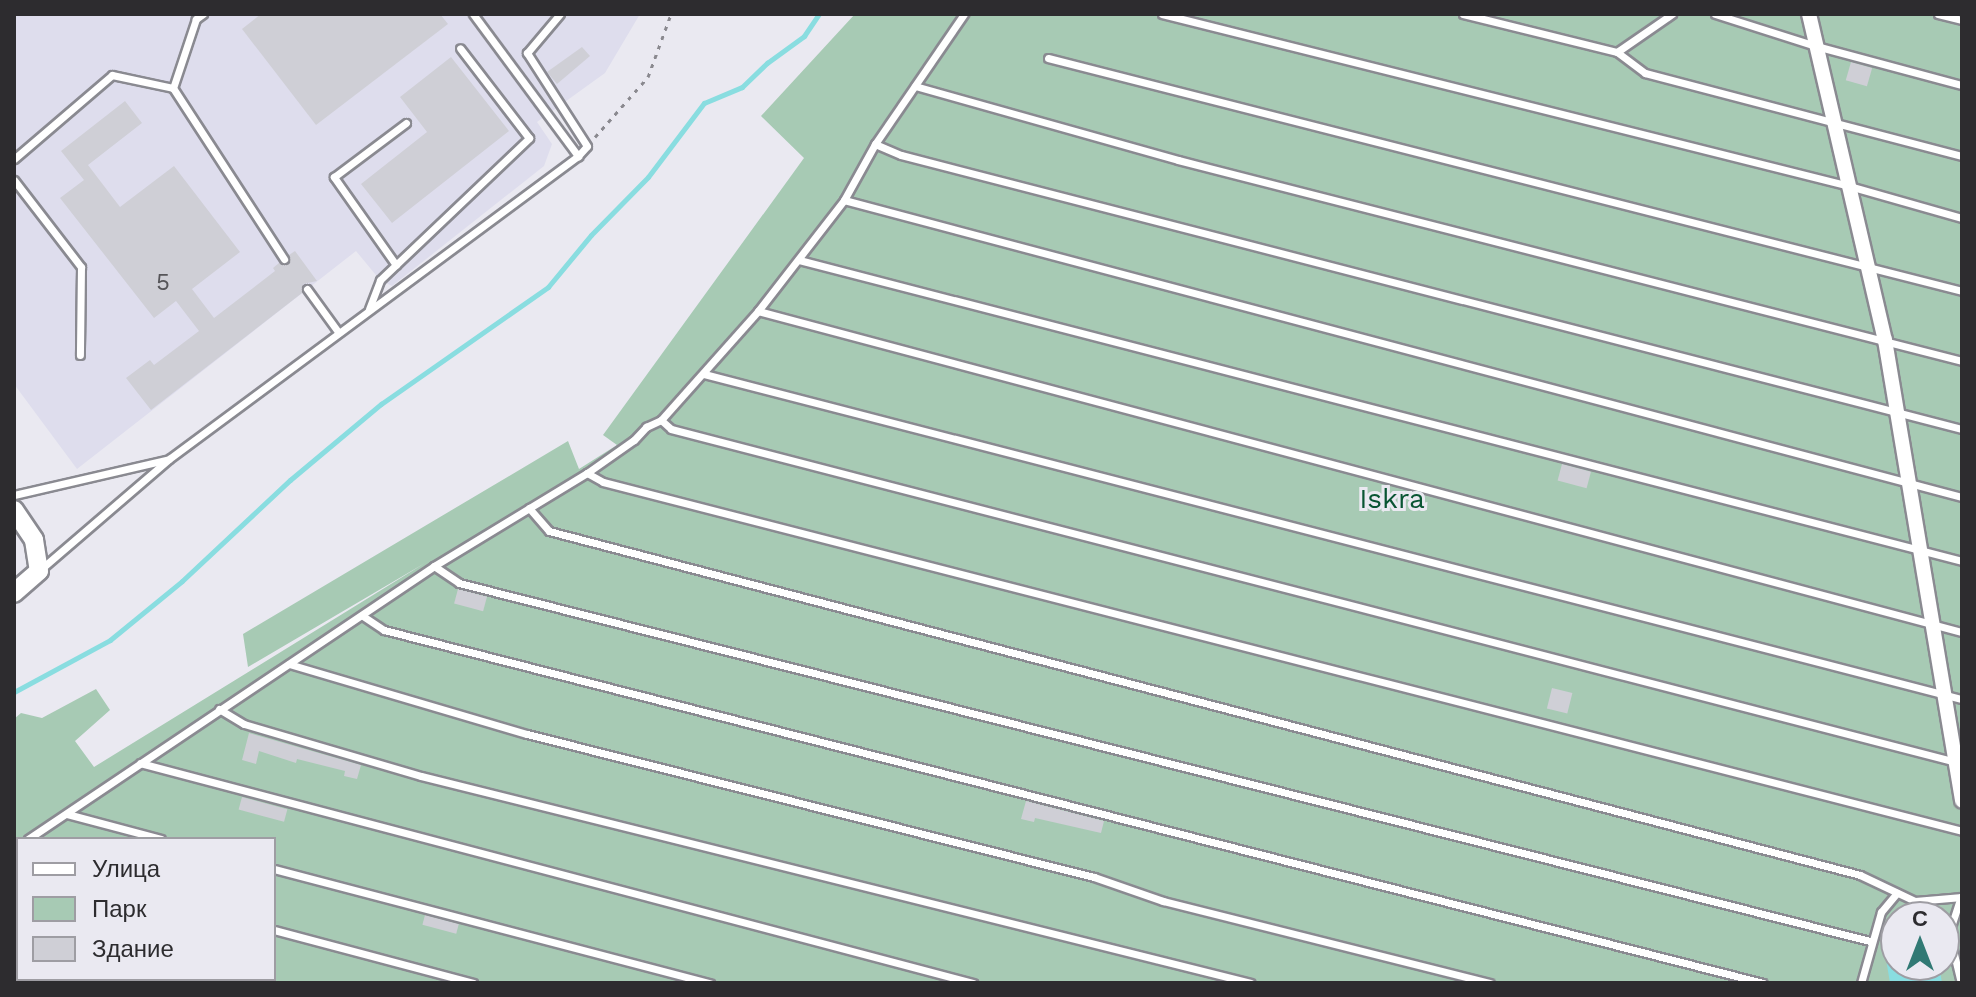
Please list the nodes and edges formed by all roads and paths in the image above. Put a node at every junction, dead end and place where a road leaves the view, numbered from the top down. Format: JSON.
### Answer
{"nodes":[{"id":1,"x":203,"y":14,"type":"edge"},
{"id":2,"x":473,"y":14,"type":"edge"},
{"id":3,"x":560,"y":14,"type":"edge"},
{"id":4,"x":671,"y":14,"type":"edge"},
{"id":5,"x":964,"y":14,"type":"edge"},
{"id":6,"x":1162,"y":14,"type":"edge"},
{"id":7,"x":1463,"y":14,"type":"edge"},
{"id":8,"x":1672,"y":14,"type":"edge"},
{"id":9,"x":1715,"y":14,"type":"edge"},
{"id":10,"x":1809,"y":14,"type":"edge"},
{"id":11,"x":1938,"y":14,"type":"edge"},
{"id":12,"x":1962,"y":20,"type":"edge"},
{"id":13,"x":1816,"y":46,"type":"junction"},
{"id":14,"x":460,"y":48,"type":"dead end"},
{"id":15,"x":1617,"y":52,"type":"junction"},
{"id":16,"x":1048,"y":58,"type":"dead end"},
{"id":17,"x":1962,"y":85,"type":"edge"},
{"id":18,"x":915,"y":86,"type":"junction"},
{"id":19,"x":173,"y":88,"type":"junction"},
{"id":20,"x":1831,"y":121,"type":"junction"},
{"id":21,"x":406,"y":123,"type":"dead end"},
{"id":22,"x":875,"y":144,"type":"junction"},
{"id":23,"x":587,"y":146,"type":"junction"},
{"id":24,"x":578,"y":156,"type":"junction"},
{"id":25,"x":1962,"y":156,"type":"edge"},
{"id":26,"x":14,"y":159,"type":"edge"},
{"id":27,"x":14,"y":180,"type":"edge"},
{"id":28,"x":1846,"y":185,"type":"junction"},
{"id":29,"x":844,"y":200,"type":"junction"},
{"id":30,"x":1962,"y":218,"type":"edge"},
{"id":31,"x":284,"y":259,"type":"dead end"},
{"id":32,"x":799,"y":260,"type":"junction"},
{"id":33,"x":396,"y":265,"type":"junction"},
{"id":34,"x":1866,"y":265,"type":"junction"},
{"id":35,"x":307,"y":289,"type":"dead end"},
{"id":36,"x":1962,"y":291,"type":"edge"},
{"id":37,"x":368,"y":311,"type":"junction"},
{"id":38,"x":758,"y":311,"type":"junction"},
{"id":39,"x":339,"y":333,"type":"junction"},
{"id":40,"x":1885,"y":340,"type":"junction"},
{"id":41,"x":80,"y":355,"type":"dead end"},
{"id":42,"x":1962,"y":361,"type":"edge"},
{"id":43,"x":704,"y":374,"type":"junction"},
{"id":44,"x":1898,"y":411,"type":"junction"},
{"id":45,"x":661,"y":420,"type":"junction"},
{"id":46,"x":1962,"y":429,"type":"edge"},
{"id":47,"x":169,"y":459,"type":"junction"},
{"id":48,"x":587,"y":473,"type":"junction"},
{"id":49,"x":1910,"y":483,"type":"junction"},
{"id":50,"x":14,"y":495,"type":"edge"},
{"id":51,"x":1962,"y":497,"type":"edge"},
{"id":52,"x":529,"y":508,"type":"junction"},
{"id":53,"x":14,"y":510,"type":"edge"},
{"id":54,"x":1921,"y":550,"type":"junction"},
{"id":55,"x":1962,"y":561,"type":"edge"},
{"id":56,"x":434,"y":566,"type":"junction"},
{"id":57,"x":39,"y":571,"type":"junction"},
{"id":58,"x":14,"y":593,"type":"edge"},
{"id":59,"x":363,"y":616,"type":"junction"},
{"id":60,"x":1933,"y":624,"type":"junction"},
{"id":61,"x":1962,"y":632,"type":"edge"},
{"id":62,"x":289,"y":664,"type":"junction"},
{"id":63,"x":1945,"y":694,"type":"junction"},
{"id":64,"x":1962,"y":699,"type":"edge"},
{"id":65,"x":219,"y":709,"type":"junction"},
{"id":66,"x":1959,"y":762,"type":"edge"},
{"id":67,"x":140,"y":763,"type":"junction"},
{"id":68,"x":1962,"y":801,"type":"edge"},
{"id":69,"x":67,"y":814,"type":"junction"},
{"id":70,"x":1962,"y":831,"type":"edge"},
{"id":71,"x":31,"y":837,"type":"edge"},
{"id":72,"x":153,"y":837,"type":"edge"},
{"id":73,"x":276,"y":870,"type":"edge"},
{"id":74,"x":1897,"y":893,"type":"junction"},
{"id":75,"x":1962,"y":897,"type":"edge"},
{"id":76,"x":276,"y":931,"type":"edge"},
{"id":77,"x":1870,"y":941,"type":"junction"},
{"id":78,"x":473,"y":983,"type":"edge"},
{"id":79,"x":710,"y":983,"type":"edge"},
{"id":80,"x":973,"y":983,"type":"edge"},
{"id":81,"x":1251,"y":983,"type":"edge"},
{"id":82,"x":1490,"y":983,"type":"edge"},
{"id":83,"x":1763,"y":983,"type":"edge"},
{"id":84,"x":1861,"y":983,"type":"edge"},
{"id":85,"x":1961,"y":983,"type":"edge"}],
"edges":[{"from":1,"to":19,"type":"lane"},
{"from":2,"to":24,"type":"lane"},
{"from":3,"to":23,"type":"lane"},
{"from":4,"to":23,"type":"path"},
{"from":5,"to":18,"type":"lane"},
{"from":6,"to":28,"type":"lane"},
{"from":7,"to":15,"type":"lane"},
{"from":8,"to":15,"type":"lane"},
{"from":9,"to":13,"type":"lane"},
{"from":10,"to":13,"type":"street"},
{"from":11,"to":12,"type":"lane"},
{"from":13,"to":17,"type":"lane"},
{"from":13,"to":20,"type":"street"},
{"from":14,"to":33,"type":"lane"},
{"from":15,"to":20,"type":"lane"},
{"from":16,"to":34,"type":"lane"},
{"from":18,"to":22,"type":"lane"},
{"from":18,"to":40,"type":"lane"},
{"from":19,"to":26,"type":"lane"},
{"from":19,"to":31,"type":"lane"},
{"from":20,"to":25,"type":"lane"},
{"from":20,"to":28,"type":"street"},
{"from":21,"to":33,"type":"lane"},
{"from":22,"to":29,"type":"lane"},
{"from":22,"to":44,"type":"lane"},
{"from":23,"to":24,"type":"lane"},
{"from":24,"to":37,"type":"lane"},
{"from":27,"to":41,"type":"lane"},
{"from":28,"to":30,"type":"lane"},
{"from":28,"to":34,"type":"street"},
{"from":29,"to":32,"type":"lane"},
{"from":29,"to":49,"type":"lane"},
{"from":32,"to":38,"type":"lane"},
{"from":32,"to":54,"type":"lane"},
{"from":33,"to":37,"type":"lane"},
{"from":34,"to":36,"type":"lane"},
{"from":34,"to":40,"type":"street"},
{"from":35,"to":39,"type":"lane"},
{"from":37,"to":39,"type":"lane"},
{"from":38,"to":43,"type":"lane"},
{"from":38,"to":60,"type":"lane"},
{"from":39,"to":47,"type":"lane"},
{"from":40,"to":42,"type":"lane"},
{"from":40,"to":44,"type":"street"},
{"from":43,"to":45,"type":"lane"},
{"from":43,"to":63,"type":"lane"},
{"from":44,"to":46,"type":"lane"},
{"from":44,"to":49,"type":"street"},
{"from":45,"to":48,"type":"lane"},
{"from":45,"to":66,"type":"lane"},
{"from":47,"to":50,"type":"lane"},
{"from":47,"to":57,"type":"lane"},
{"from":48,"to":52,"type":"lane"},
{"from":48,"to":70,"type":"lane"},
{"from":49,"to":51,"type":"lane"},
{"from":49,"to":54,"type":"street"},
{"from":52,"to":56,"type":"lane"},
{"from":52,"to":74,"type":"lane"},
{"from":53,"to":57,"type":"street"},
{"from":54,"to":55,"type":"lane"},
{"from":54,"to":60,"type":"street"},
{"from":56,"to":59,"type":"lane"},
{"from":56,"to":77,"type":"lane"},
{"from":57,"to":58,"type":"street"},
{"from":59,"to":62,"type":"lane"},
{"from":59,"to":83,"type":"lane"},
{"from":60,"to":61,"type":"lane"},
{"from":60,"to":63,"type":"street"},
{"from":62,"to":65,"type":"lane"},
{"from":62,"to":82,"type":"lane"},
{"from":63,"to":64,"type":"lane"},
{"from":63,"to":66,"type":"street"},
{"from":65,"to":67,"type":"lane"},
{"from":65,"to":81,"type":"lane"},
{"from":66,"to":68,"type":"street"},
{"from":67,"to":69,"type":"lane"},
{"from":67,"to":80,"type":"lane"},
{"from":69,"to":71,"type":"lane"},
{"from":69,"to":72,"type":"lane"},
{"from":73,"to":79,"type":"lane"},
{"from":74,"to":75,"type":"lane"},
{"from":74,"to":77,"type":"lane"},
{"from":75,"to":85,"type":"lane"},
{"from":76,"to":78,"type":"lane"},
{"from":77,"to":84,"type":"lane"}]}
